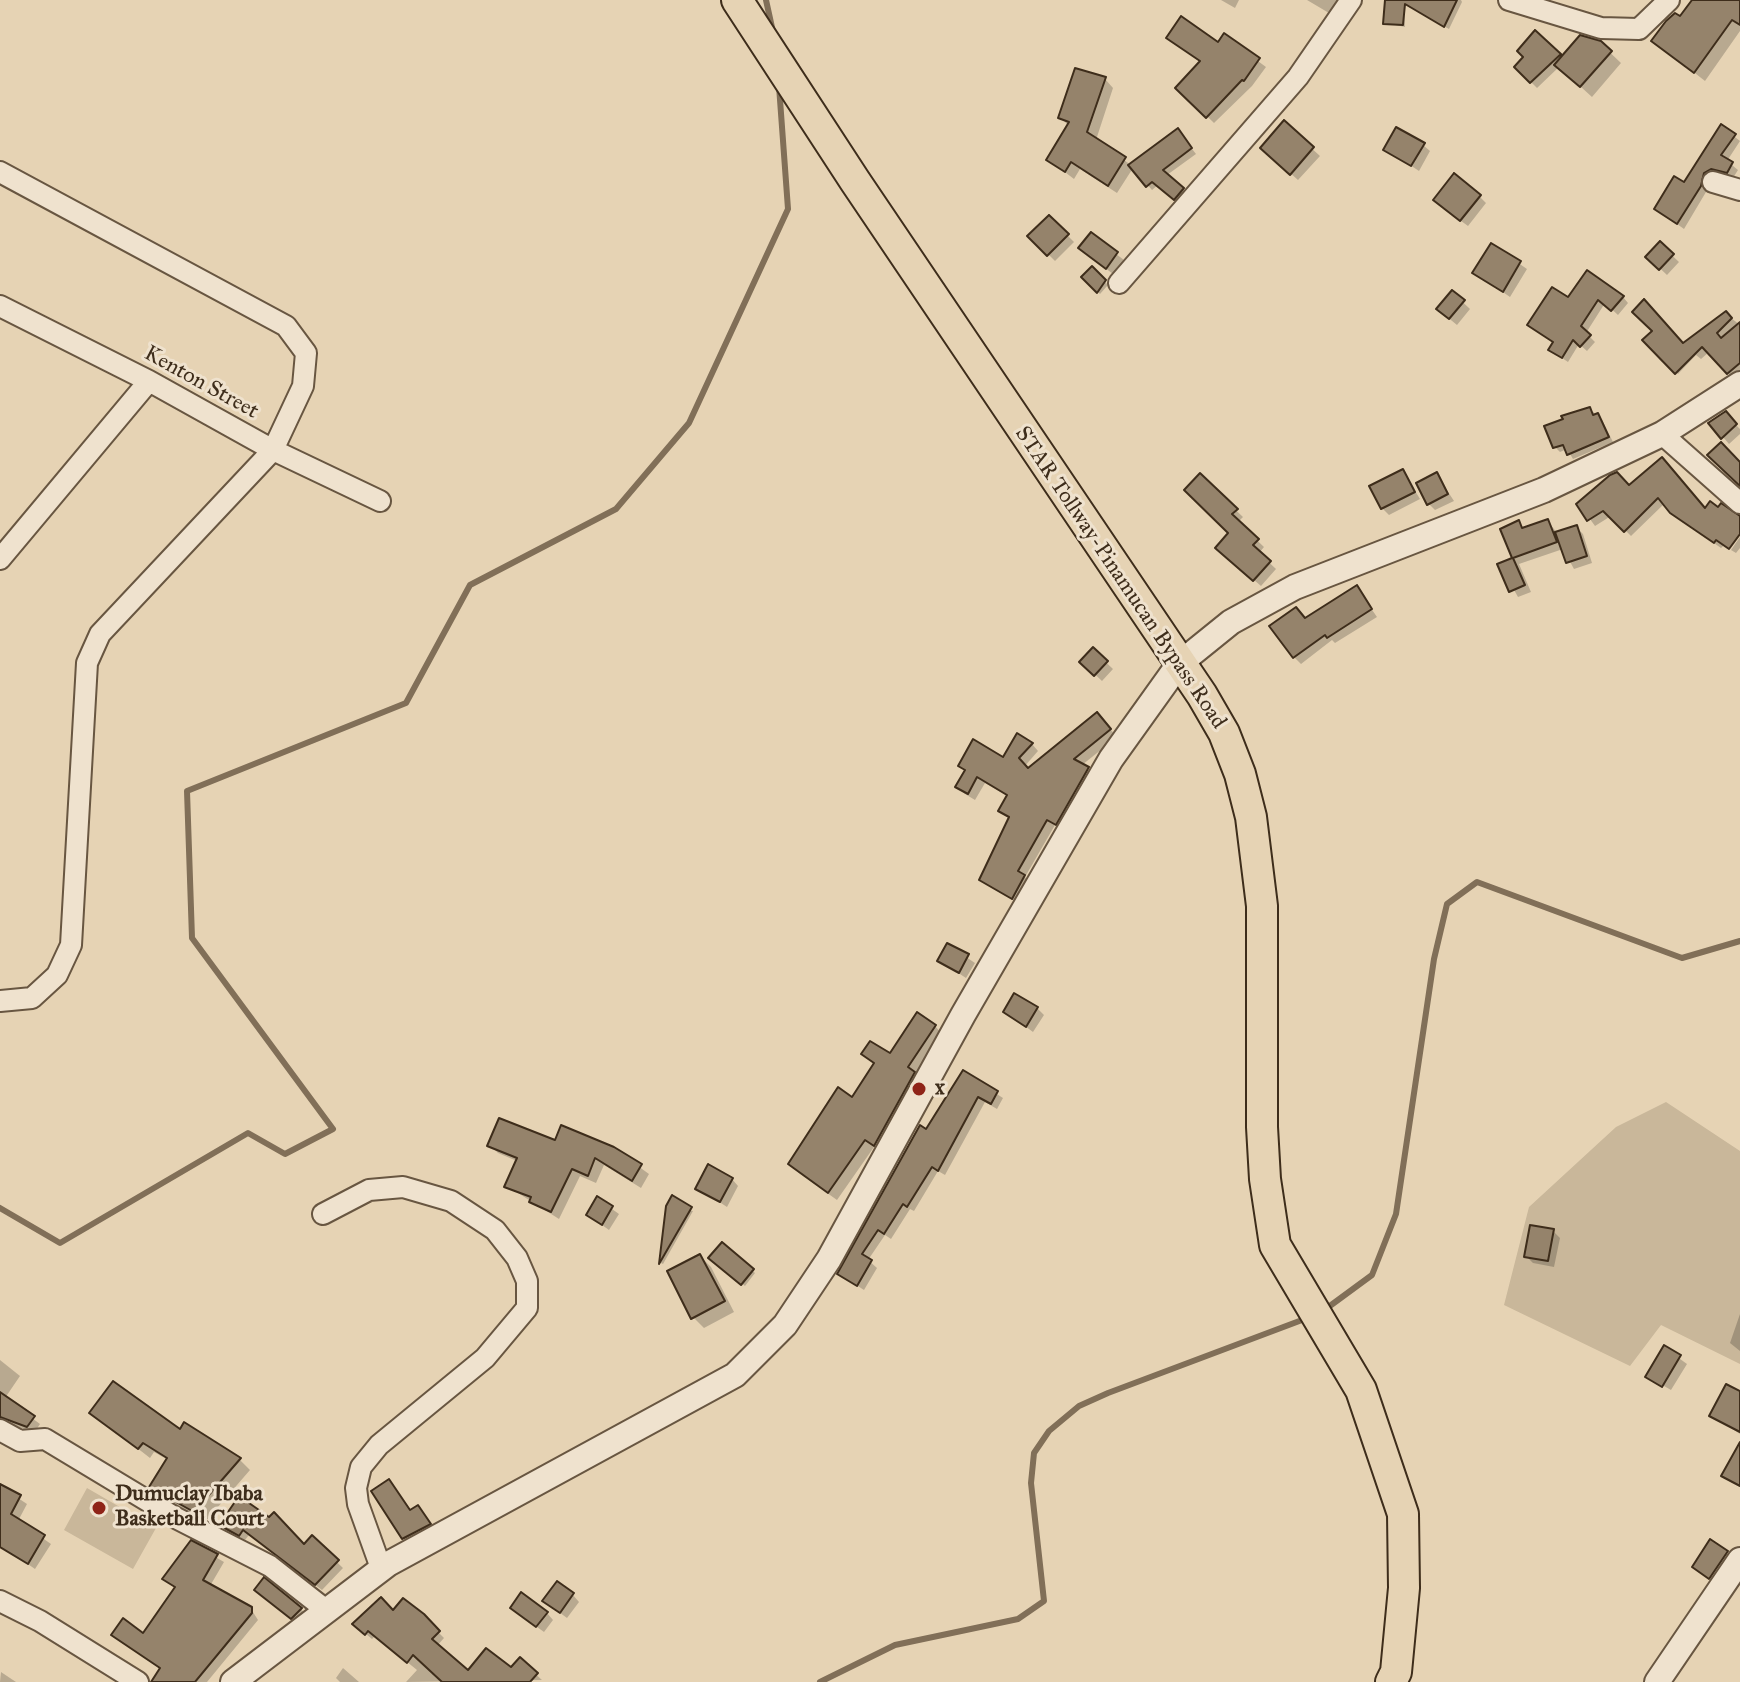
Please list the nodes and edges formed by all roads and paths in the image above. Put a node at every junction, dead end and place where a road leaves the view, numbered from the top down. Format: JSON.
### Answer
{"nodes":[{"id":1,"x":737,"y":0,"type":"edge"},
{"id":2,"x":1351,"y":0,"type":"edge"},
{"id":3,"x":1509,"y":0,"type":"edge"},
{"id":4,"x":1669,"y":0,"type":"edge"},
{"id":5,"x":0,"y":172,"type":"edge"},
{"id":6,"x":1713,"y":182,"type":"dead end"},
{"id":7,"x":1740,"y":190,"type":"edge"},
{"id":8,"x":1119,"y":283,"type":"dead end"},
{"id":9,"x":0,"y":306,"type":"edge"},
{"id":10,"x":149,"y":381,"type":"junction"},
{"id":11,"x":1740,"y":384,"type":"edge"},
{"id":12,"x":1662,"y":434,"type":"junction"},
{"id":13,"x":273,"y":450,"type":"junction"},
{"id":14,"x":380,"y":501,"type":"dead end"},
{"id":15,"x":1740,"y":503,"type":"edge"},
{"id":16,"x":0,"y":559,"type":"edge"},
{"id":17,"x":1179,"y":664,"type":"junction"},
{"id":18,"x":0,"y":1001,"type":"edge"},
{"id":19,"x":323,"y":1214,"type":"dead end"},
{"id":20,"x":3,"y":1439,"type":"edge"},
{"id":21,"x":1740,"y":1560,"type":"edge"},
{"id":22,"x":381,"y":1568,"type":"junction"},
{"id":23,"x":0,"y":1601,"type":"edge"},
{"id":24,"x":326,"y":1610,"type":"junction"},
{"id":25,"x":138,"y":1682,"type":"edge"},
{"id":26,"x":233,"y":1682,"type":"edge"},
{"id":27,"x":1391,"y":1682,"type":"edge"},
{"id":28,"x":1657,"y":1682,"type":"edge"}],
"edges":[{"from":1,"to":17,"type":"main road","name":"STAR Tollway-Pinamucan Bypass Road"},
{"from":2,"to":8,"type":"street"},
{"from":3,"to":4,"type":"street"},
{"from":5,"to":13,"type":"street"},
{"from":6,"to":7,"type":"street"},
{"from":9,"to":10,"type":"street","name":"Kenton Street"},
{"from":10,"to":13,"type":"street","name":"Kenton Street"},
{"from":10,"to":16,"type":"street"},
{"from":11,"to":12,"type":"street"},
{"from":12,"to":15,"type":"street"},
{"from":12,"to":17,"type":"street"},
{"from":13,"to":14,"type":"street","name":"Kenton Street"},
{"from":13,"to":18,"type":"street"},
{"from":17,"to":22,"type":"street"},
{"from":17,"to":27,"type":"main road","name":"STAR Tollway-Pinamucan Bypass Road"},
{"from":19,"to":22,"type":"street"},
{"from":20,"to":24,"type":"street"},
{"from":21,"to":28,"type":"street"},
{"from":22,"to":24,"type":"street"},
{"from":23,"to":25,"type":"street"},
{"from":24,"to":26,"type":"street"}]}
